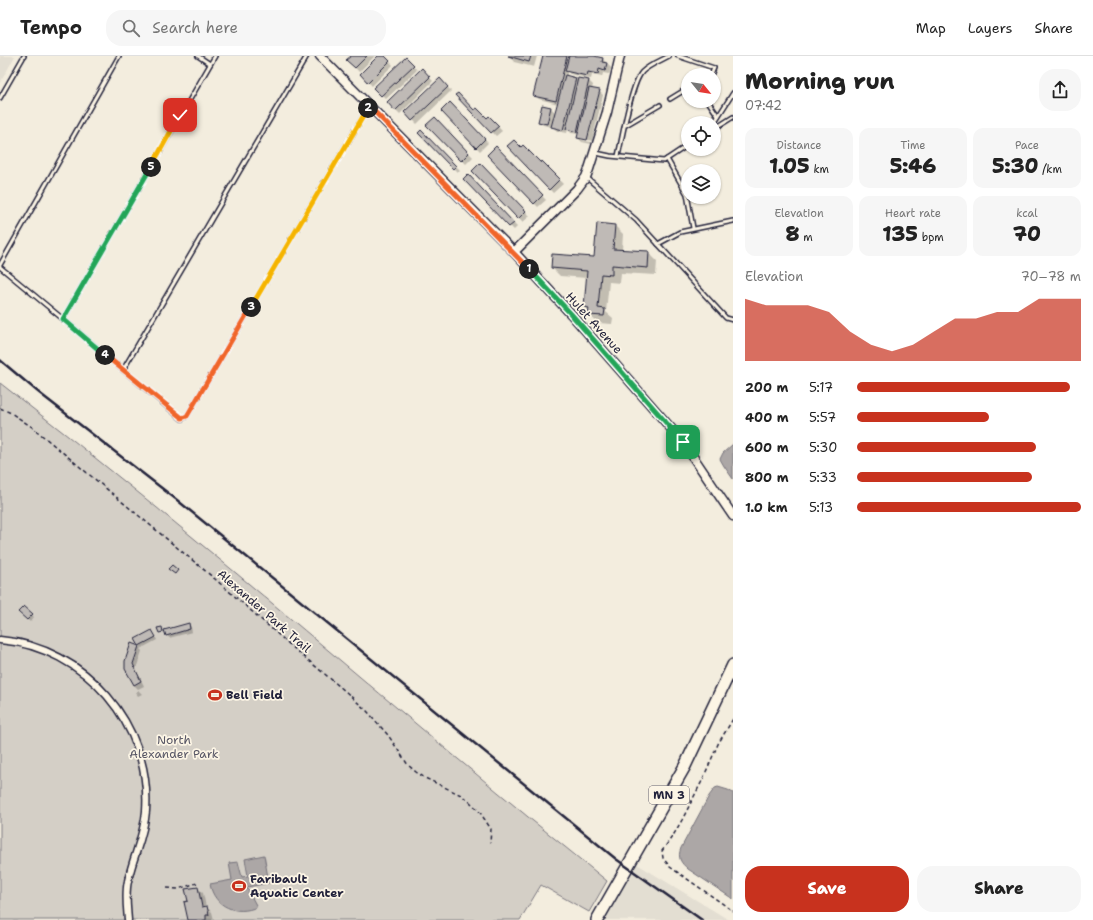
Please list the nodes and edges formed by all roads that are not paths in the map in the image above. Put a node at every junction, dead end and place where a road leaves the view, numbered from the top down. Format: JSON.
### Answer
{"nodes":[{"id":1,"x":24,"y":56,"type":"edge"},
{"id":2,"x":119,"y":56,"type":"edge"},
{"id":3,"x":198,"y":56,"type":"edge"},
{"id":4,"x":215,"y":56,"type":"edge"},
{"id":5,"x":307,"y":56,"type":"edge"},
{"id":6,"x":320,"y":56,"type":"edge"},
{"id":7,"x":620,"y":56,"type":"edge"},
{"id":8,"x":669,"y":56,"type":"edge"},
{"id":9,"x":678,"y":56,"type":"edge"},
{"id":10,"x":210,"y":64,"type":"junction"},
{"id":11,"x":714,"y":68,"type":"edge"},
{"id":12,"x":681,"y":92,"type":"edge"},
{"id":13,"x":733,"y":93,"type":"edge"},
{"id":14,"x":0,"y":98,"type":"edge"},
{"id":15,"x":670,"y":98,"type":"dead end"},
{"id":16,"x":660,"y":105,"type":"dead end"},
{"id":17,"x":369,"y":106,"type":"junction"},
{"id":18,"x":713,"y":108,"type":"edge"},
{"id":19,"x":718,"y":116,"type":"joint"},
{"id":20,"x":733,"y":117,"type":"edge"},
{"id":21,"x":625,"y":125,"type":"junction"},
{"id":22,"x":721,"y":125,"type":"edge"},
{"id":23,"x":681,"y":149,"type":"edge"},
{"id":24,"x":594,"y":152,"type":"junction"},
{"id":25,"x":618,"y":156,"type":"junction"},
{"id":26,"x":667,"y":158,"type":"junction"},
{"id":27,"x":586,"y":177,"type":"junction"},
{"id":28,"x":733,"y":221,"type":"edge"},
{"id":29,"x":693,"y":228,"type":"junction"},
{"id":30,"x":658,"y":244,"type":"junction"},
{"id":31,"x":514,"y":252,"type":"junction"},
{"id":32,"x":0,"y":266,"type":"edge"},
{"id":33,"x":63,"y":319,"type":"junction"},
{"id":34,"x":733,"y":320,"type":"edge"},
{"id":35,"x":123,"y":370,"type":"junction"},
{"id":36,"x":733,"y":516,"type":"edge"},
{"id":37,"x":0,"y":640,"type":"edge"},
{"id":38,"x":733,"y":665,"type":"edge"},
{"id":39,"x":128,"y":920,"type":"edge"},
{"id":40,"x":597,"y":920,"type":"edge"}],
"edges":[{"from":1,"to":14,"type":"lane"},
{"from":2,"to":32,"type":"lane"},
{"from":3,"to":10,"type":"lane"},
{"from":4,"to":10,"type":"lane"},
{"from":5,"to":35,"type":"lane"},
{"from":6,"to":17,"type":"street","name":"Hulet Avenue"},
{"from":7,"to":24,"type":"street"},
{"from":8,"to":21,"type":"lane"},
{"from":9,"to":11,"type":"lane"},
{"from":10,"to":33,"type":"lane"},
{"from":12,"to":15,"type":"lane"},
{"from":13,"to":19,"type":"lane"},
{"from":16,"to":21,"type":"lane"},
{"from":17,"to":31,"type":"street","name":"Hulet Avenue"},
{"from":17,"to":35,"type":"lane"},
{"from":18,"to":19,"type":"lane"},
{"from":20,"to":22,"type":"lane"},
{"from":21,"to":25,"type":"lane"},
{"from":23,"to":26,"type":"lane"},
{"from":24,"to":25,"type":"lane"},
{"from":24,"to":27,"type":"street"},
{"from":25,"to":26,"type":"lane"},
{"from":26,"to":29,"type":"lane"},
{"from":27,"to":30,"type":"lane"},
{"from":27,"to":31,"type":"street"},
{"from":28,"to":29,"type":"lane"},
{"from":29,"to":30,"type":"lane"},
{"from":30,"to":34,"type":"lane"},
{"from":31,"to":36,"type":"street","name":"Hulet Avenue"},
{"from":32,"to":33,"type":"lane"},
{"from":33,"to":35,"type":"lane"},
{"from":37,"to":39,"type":"street"},
{"from":38,"to":40,"type":"highway","number":"MN 3"}]}
